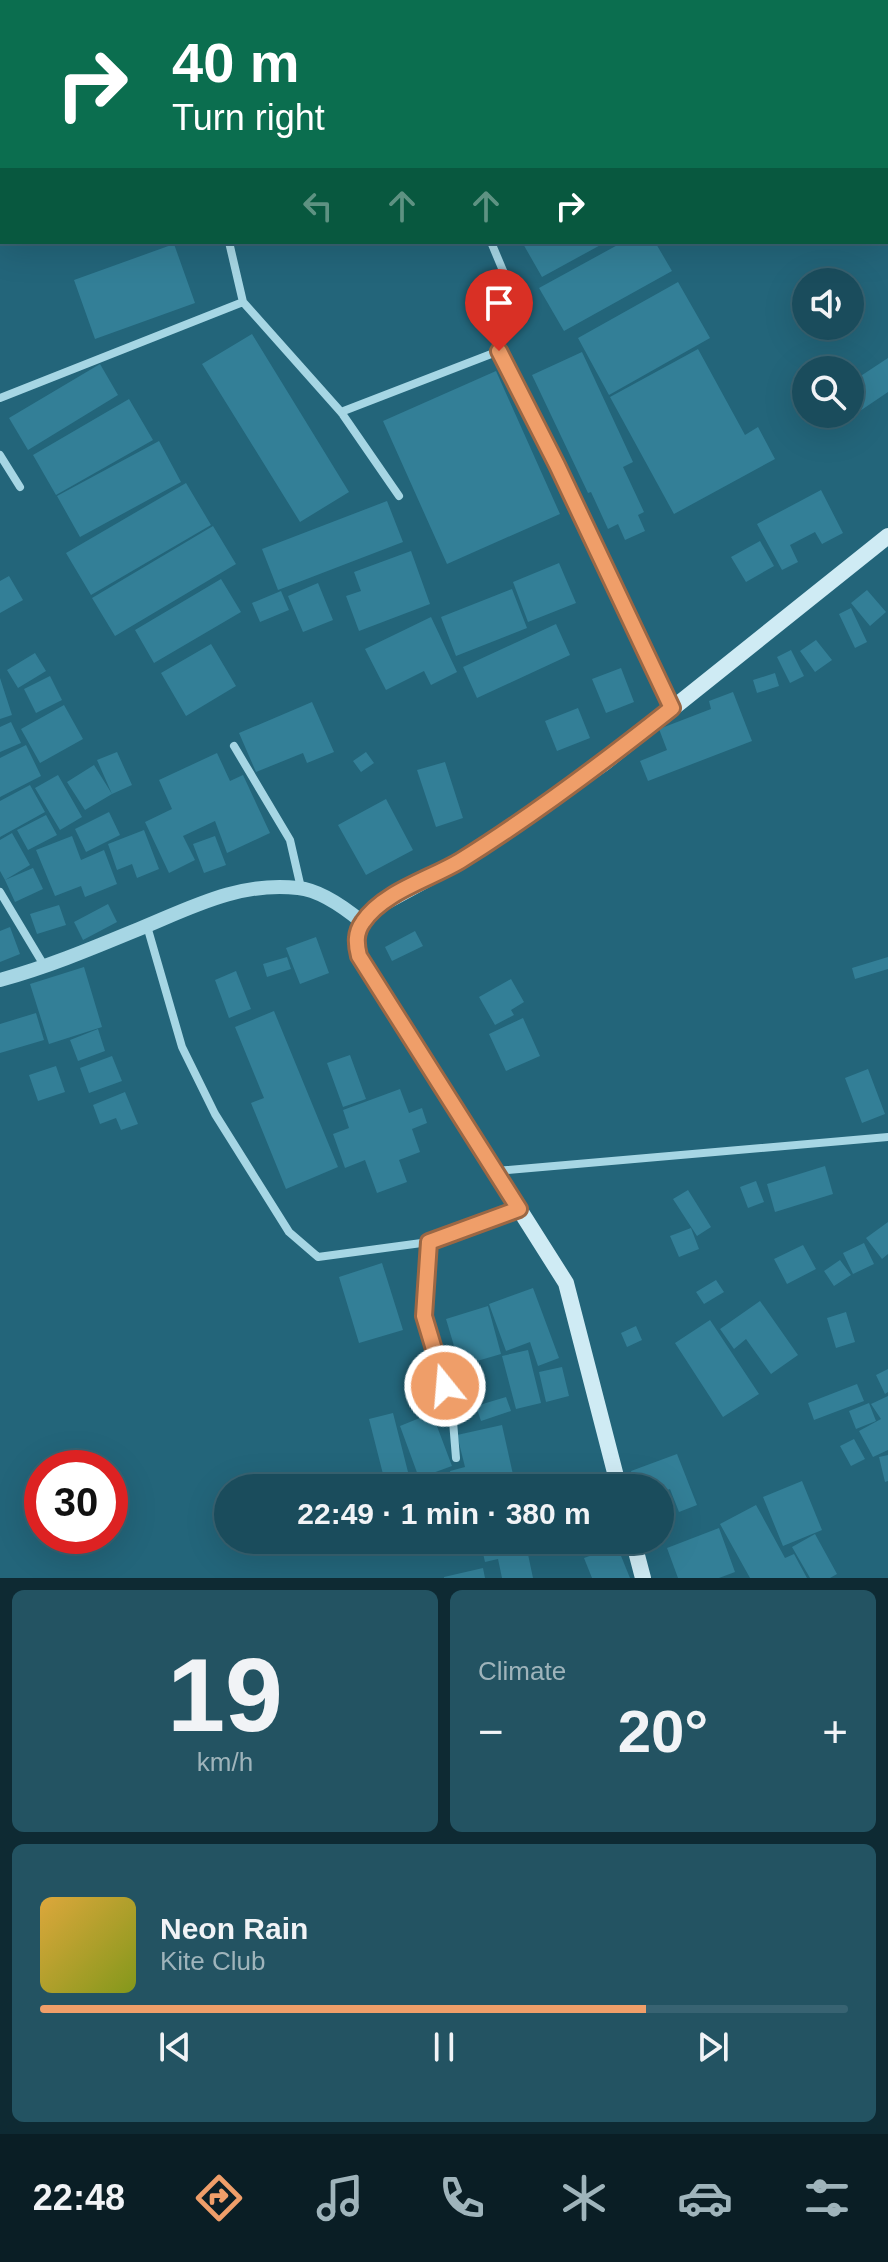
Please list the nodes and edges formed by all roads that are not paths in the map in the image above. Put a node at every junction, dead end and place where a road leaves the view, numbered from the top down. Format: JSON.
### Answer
{"nodes":[{"id":1,"x":229,"y":244,"type":"edge"},
{"id":2,"x":492,"y":244,"type":"edge"},
{"id":3,"x":243,"y":302,"type":"junction"},
{"id":4,"x":499,"y":351,"type":"junction"},
{"id":5,"x":0,"y":398,"type":"edge"},
{"id":6,"x":341,"y":412,"type":"junction"},
{"id":7,"x":0,"y":455,"type":"edge"},
{"id":8,"x":20,"y":487,"type":"dead end"},
{"id":9,"x":399,"y":496,"type":"dead end"},
{"id":10,"x":888,"y":536,"type":"edge"},
{"id":11,"x":672,"y":708,"type":"junction"},
{"id":12,"x":234,"y":746,"type":"dead end"},
{"id":13,"x":301,"y":888,"type":"junction"},
{"id":14,"x":0,"y":892,"type":"edge"},
{"id":15,"x":362,"y":922,"type":"junction"},
{"id":16,"x":147,"y":926,"type":"junction"},
{"id":17,"x":46,"y":967,"type":"junction"},
{"id":18,"x":0,"y":980,"type":"edge"},
{"id":19,"x":888,"y":1137,"type":"edge"},
{"id":20,"x":495,"y":1171,"type":"junction"},
{"id":21,"x":519,"y":1209,"type":"junction"},
{"id":22,"x":429,"y":1242,"type":"junction"},
{"id":23,"x":456,"y":1458,"type":"dead end"},
{"id":24,"x":615,"y":1474,"type":"edge"},
{"id":25,"x":637,"y":1554,"type":"edge"},
{"id":26,"x":643,"y":1578,"type":"edge"}],
"edges":[{"from":1,"to":3,"type":"street"},
{"from":2,"to":4,"type":"street"},
{"from":3,"to":5,"type":"street"},
{"from":3,"to":6,"type":"street"},
{"from":4,"to":6,"type":"street"},
{"from":4,"to":11,"type":"street"},
{"from":6,"to":9,"type":"street"},
{"from":7,"to":8,"type":"street"},
{"from":10,"to":11,"type":"main road"},
{"from":11,"to":15,"type":"main road"},
{"from":12,"to":13,"type":"street"},
{"from":13,"to":15,"type":"street"},
{"from":13,"to":16,"type":"street"},
{"from":14,"to":17,"type":"street"},
{"from":15,"to":20,"type":"main road"},
{"from":16,"to":17,"type":"street"},
{"from":16,"to":22,"type":"street"},
{"from":17,"to":18,"type":"street"},
{"from":19,"to":20,"type":"street"},
{"from":20,"to":21,"type":"main road"},
{"from":21,"to":22,"type":"street"},
{"from":21,"to":24,"type":"main road"},
{"from":22,"to":23,"type":"street"},
{"from":25,"to":26,"type":"main road"}]}
